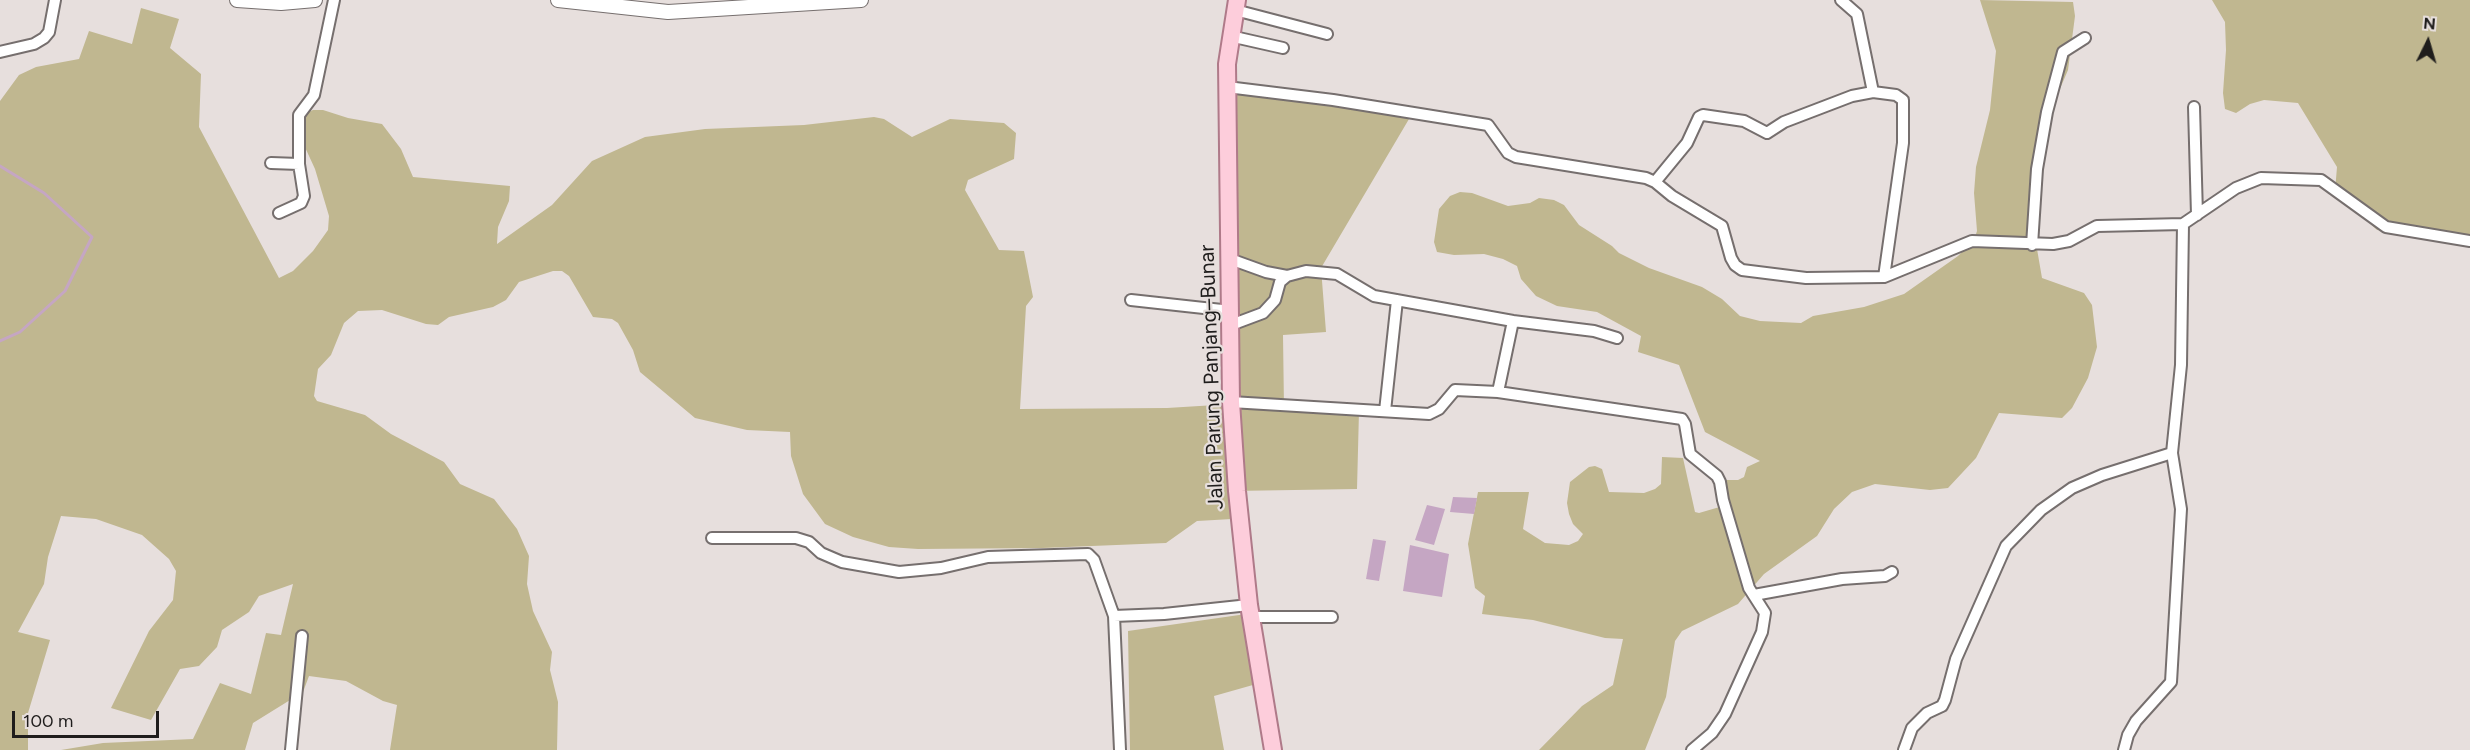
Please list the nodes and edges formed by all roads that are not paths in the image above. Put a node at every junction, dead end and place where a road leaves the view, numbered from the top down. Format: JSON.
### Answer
{"nodes":[{"id":1,"x":55,"y":0,"type":"edge"},
{"id":2,"x":315,"y":0,"type":"edge"},
{"id":3,"x":334,"y":0,"type":"edge"},
{"id":4,"x":558,"y":0,"type":"edge"},
{"id":5,"x":861,"y":0,"type":"edge"},
{"id":6,"x":1841,"y":0,"type":"edge"},
{"id":7,"x":245,"y":1,"type":"edge"},
{"id":8,"x":780,"y":3,"type":"edge"},
{"id":9,"x":1236,"y":5,"type":"edge"},
{"id":10,"x":1327,"y":34,"type":"dead end"},
{"id":11,"x":1230,"y":36,"type":"junction"},
{"id":12,"x":2085,"y":38,"type":"dead end"},
{"id":13,"x":1283,"y":48,"type":"dead end"},
{"id":14,"x":0,"y":52,"type":"edge"},
{"id":15,"x":1227,"y":87,"type":"junction"},
{"id":16,"x":1873,"y":92,"type":"junction"},
{"id":17,"x":2194,"y":107,"type":"dead end"},
{"id":18,"x":271,"y":164,"type":"dead end"},
{"id":19,"x":299,"y":164,"type":"junction"},
{"id":20,"x":1655,"y":182,"type":"junction"},
{"id":21,"x":279,"y":213,"type":"dead end"},
{"id":22,"x":2197,"y":215,"type":"junction"},
{"id":23,"x":2183,"y":224,"type":"junction"},
{"id":24,"x":2470,"y":241,"type":"edge"},
{"id":25,"x":2032,"y":245,"type":"junction"},
{"id":26,"x":1230,"y":259,"type":"junction"},
{"id":27,"x":1287,"y":276,"type":"junction"},
{"id":28,"x":1884,"y":277,"type":"junction"},
{"id":29,"x":1131,"y":300,"type":"dead end"},
{"id":30,"x":1397,"y":300,"type":"junction"},
{"id":31,"x":1231,"y":318,"type":"junction"},
{"id":32,"x":1513,"y":321,"type":"junction"},
{"id":33,"x":1617,"y":338,"type":"dead end"},
{"id":34,"x":1498,"y":392,"type":"junction"},
{"id":35,"x":1231,"y":402,"type":"junction"},
{"id":36,"x":1385,"y":411,"type":"junction"},
{"id":37,"x":2172,"y":453,"type":"junction"},
{"id":38,"x":712,"y":538,"type":"dead end"},
{"id":39,"x":1892,"y":572,"type":"dead end"},
{"id":40,"x":1754,"y":595,"type":"junction"},
{"id":41,"x":1250,"y":611,"type":"junction"},
{"id":42,"x":1114,"y":616,"type":"junction"},
{"id":43,"x":1332,"y":617,"type":"dead end"},
{"id":44,"x":302,"y":636,"type":"dead end"},
{"id":45,"x":291,"y":750,"type":"edge"},
{"id":46,"x":1120,"y":750,"type":"edge"},
{"id":47,"x":1273,"y":750,"type":"edge"},
{"id":48,"x":1692,"y":750,"type":"edge"},
{"id":49,"x":1904,"y":750,"type":"edge"},
{"id":50,"x":2124,"y":750,"type":"edge"}],
"edges":[{"from":1,"to":14,"type":"street"},
{"from":2,"to":7,"type":"street"},
{"from":3,"to":19,"type":"street"},
{"from":4,"to":8,"type":"street"},
{"from":5,"to":8,"type":"street"},
{"from":6,"to":16,"type":"street"},
{"from":9,"to":10,"type":"street"},
{"from":9,"to":11,"type":"main road","name":"Jalan Parung Panjang–Bunar"},
{"from":11,"to":13,"type":"street"},
{"from":11,"to":15,"type":"main road","name":"Jalan Parung Panjang–Bunar"},
{"from":12,"to":25,"type":"street"},
{"from":15,"to":20,"type":"street"},
{"from":15,"to":26,"type":"main road","name":"Jalan Parung Panjang–Bunar"},
{"from":16,"to":20,"type":"street"},
{"from":16,"to":28,"type":"street"},
{"from":17,"to":22,"type":"street"},
{"from":18,"to":19,"type":"street"},
{"from":19,"to":21,"type":"street"},
{"from":20,"to":28,"type":"street"},
{"from":22,"to":23,"type":"street"},
{"from":22,"to":24,"type":"street"},
{"from":23,"to":25,"type":"street"},
{"from":23,"to":37,"type":"street"},
{"from":25,"to":28,"type":"street"},
{"from":26,"to":27,"type":"street"},
{"from":26,"to":31,"type":"main road","name":"Jalan Parung Panjang–Bunar"},
{"from":27,"to":30,"type":"street"},
{"from":27,"to":31,"type":"street"},
{"from":29,"to":31,"type":"street"},
{"from":30,"to":32,"type":"street"},
{"from":30,"to":36,"type":"street"},
{"from":31,"to":35,"type":"main road","name":"Jalan Parung Panjang–Bunar"},
{"from":32,"to":33,"type":"street"},
{"from":32,"to":34,"type":"street"},
{"from":34,"to":36,"type":"street"},
{"from":34,"to":40,"type":"street"},
{"from":35,"to":36,"type":"street"},
{"from":35,"to":41,"type":"main road","name":"Jalan Parung Panjang–Bunar"},
{"from":37,"to":49,"type":"street"},
{"from":37,"to":50,"type":"street"},
{"from":38,"to":42,"type":"street"},
{"from":39,"to":40,"type":"street"},
{"from":40,"to":48,"type":"street"},
{"from":41,"to":42,"type":"street"},
{"from":41,"to":43,"type":"street"},
{"from":41,"to":47,"type":"main road","name":"Jalan Parung Panjang–Bunar"},
{"from":42,"to":46,"type":"street"},
{"from":44,"to":45,"type":"street"}]}
